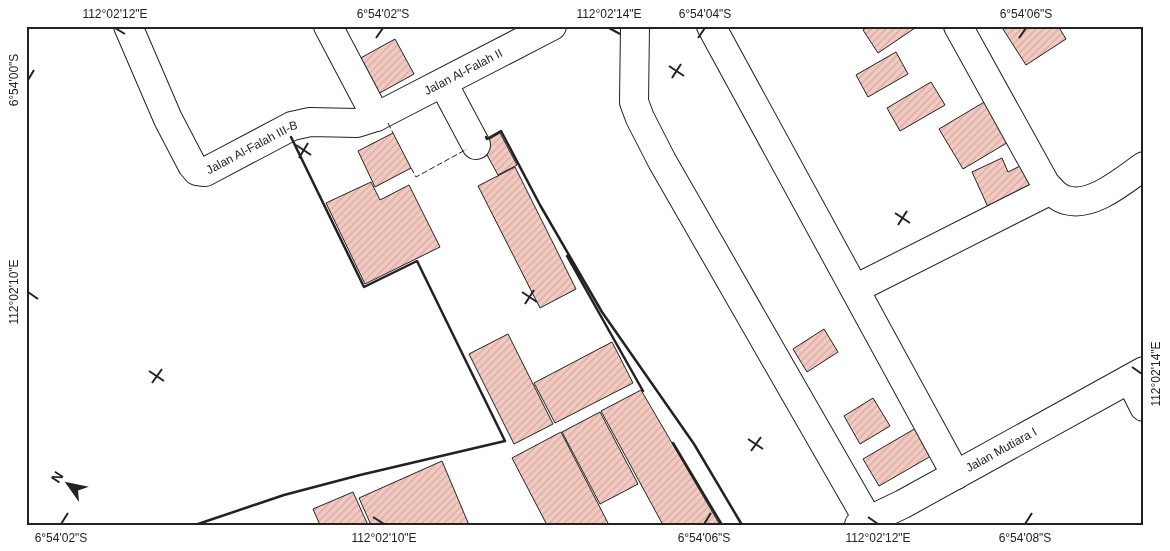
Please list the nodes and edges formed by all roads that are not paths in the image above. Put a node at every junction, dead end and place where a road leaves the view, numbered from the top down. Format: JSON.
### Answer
{"nodes":[{"id":1,"x":128,"y":26,"type":"edge"},
{"id":2,"x":328,"y":26,"type":"edge"},
{"id":3,"x":552,"y":26,"type":"edge"},
{"id":4,"x":635,"y":26,"type":"edge"},
{"id":5,"x":712,"y":26,"type":"edge"},
{"id":6,"x":958,"y":26,"type":"edge"},
{"id":7,"x":443,"y":83,"type":"junction"},
{"id":8,"x":376,"y":117,"type":"junction"},
{"id":9,"x":476,"y":144,"type":"dead end"},
{"id":10,"x":1144,"y":166,"type":"edge"},
{"id":11,"x":1051,"y":190,"type":"junction"},
{"id":12,"x":855,"y":289,"type":"junction"},
{"id":13,"x":1137,"y":375,"type":"edge"},
{"id":14,"x":1144,"y":407,"type":"edge"},
{"id":15,"x":956,"y":474,"type":"junction"},
{"id":16,"x":863,"y":522,"type":"edge"}],
"edges":[{"from":1,"to":8,"type":"street","name":"Jalan Al-Falah III-B"},
{"from":2,"to":8,"type":"street"},
{"from":3,"to":7,"type":"street","name":"Jalan Al-Falah II"},
{"from":4,"to":16,"type":"street"},
{"from":5,"to":12,"type":"street"},
{"from":6,"to":11,"type":"street"},
{"from":7,"to":8,"type":"street","name":"Jalan Al-Falah II"},
{"from":7,"to":9,"type":"street"},
{"from":10,"to":11,"type":"street"},
{"from":11,"to":12,"type":"street"},
{"from":12,"to":15,"type":"street"},
{"from":13,"to":14,"type":"street"},
{"from":13,"to":15,"type":"street","name":"Jalan Mutiara I"},
{"from":15,"to":16,"type":"street","name":"Jalan Mutiara I"}]}
